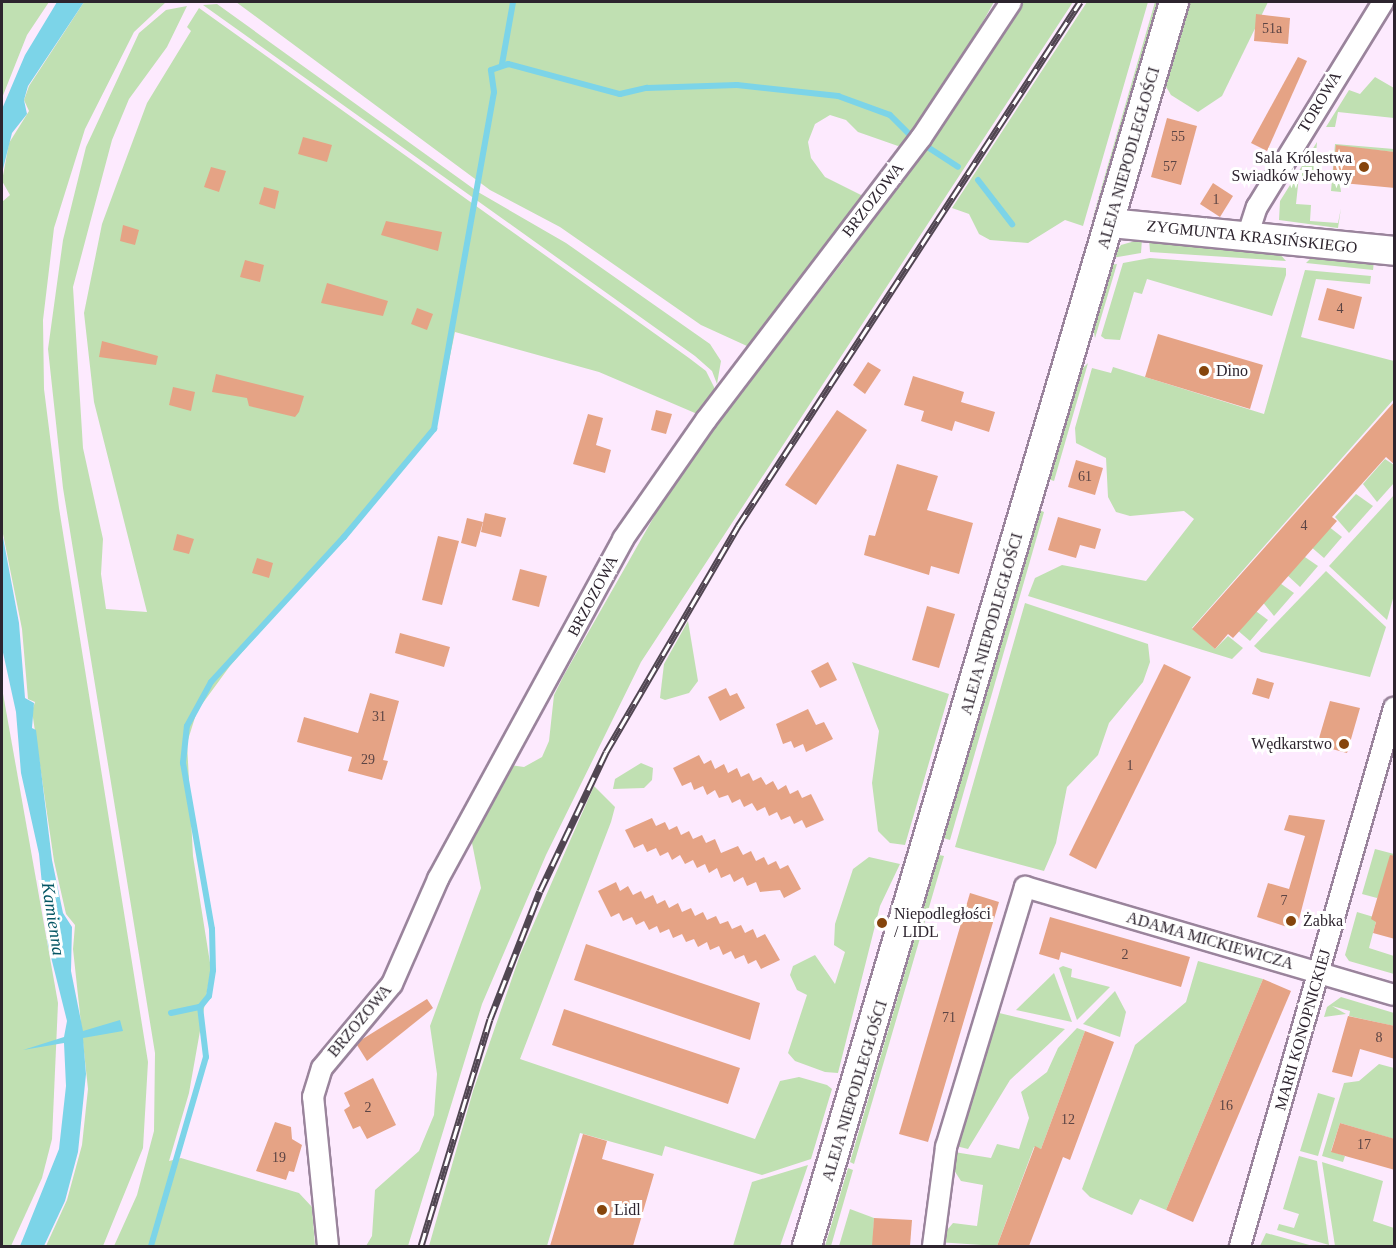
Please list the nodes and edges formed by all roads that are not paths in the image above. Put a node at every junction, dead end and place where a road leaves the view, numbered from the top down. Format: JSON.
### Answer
{"nodes":[{"id":1,"x":1011,"y":2,"type":"edge"},
{"id":2,"x":1174,"y":2,"type":"edge"},
{"id":3,"x":1383,"y":2,"type":"edge"},
{"id":4,"x":1110,"y":223,"type":"junction"},
{"id":5,"x":1247,"y":237,"type":"junction"},
{"id":6,"x":1395,"y":252,"type":"edge"},
{"id":7,"x":1395,"y":708,"type":"edge"},
{"id":8,"x":1320,"y":973,"type":"junction"},
{"id":9,"x":1395,"y":995,"type":"edge"},
{"id":10,"x":328,"y":1246,"type":"edge"},
{"id":11,"x":807,"y":1246,"type":"edge"},
{"id":12,"x":933,"y":1246,"type":"edge"},
{"id":13,"x":1240,"y":1246,"type":"edge"}],
"edges":[{"from":1,"to":10,"type":"street","name":"BRZOZOWA"},
{"from":2,"to":4,"type":"street","name":"ALEJA NIEPODLEGŁOŚCI"},
{"from":3,"to":5,"type":"street","name":"TOROWA"},
{"from":4,"to":5,"type":"street","name":"ZYGMUNTA KRASIŃSKIEGO"},
{"from":4,"to":11,"type":"street","name":"ALEJA NIEPODLEGŁOŚCI"},
{"from":5,"to":6,"type":"street","name":"ZYGMUNTA KRASIŃSKIEGO"},
{"from":7,"to":8,"type":"street","name":"MARII KONOPNICKIEJ"},
{"from":8,"to":9,"type":"street","name":"ADAMA MICKIEWICZA"},
{"from":8,"to":12,"type":"street","name":"ADAMA MICKIEWICZA"},
{"from":8,"to":13,"type":"street","name":"MARII KONOPNICKIEJ"}]}
